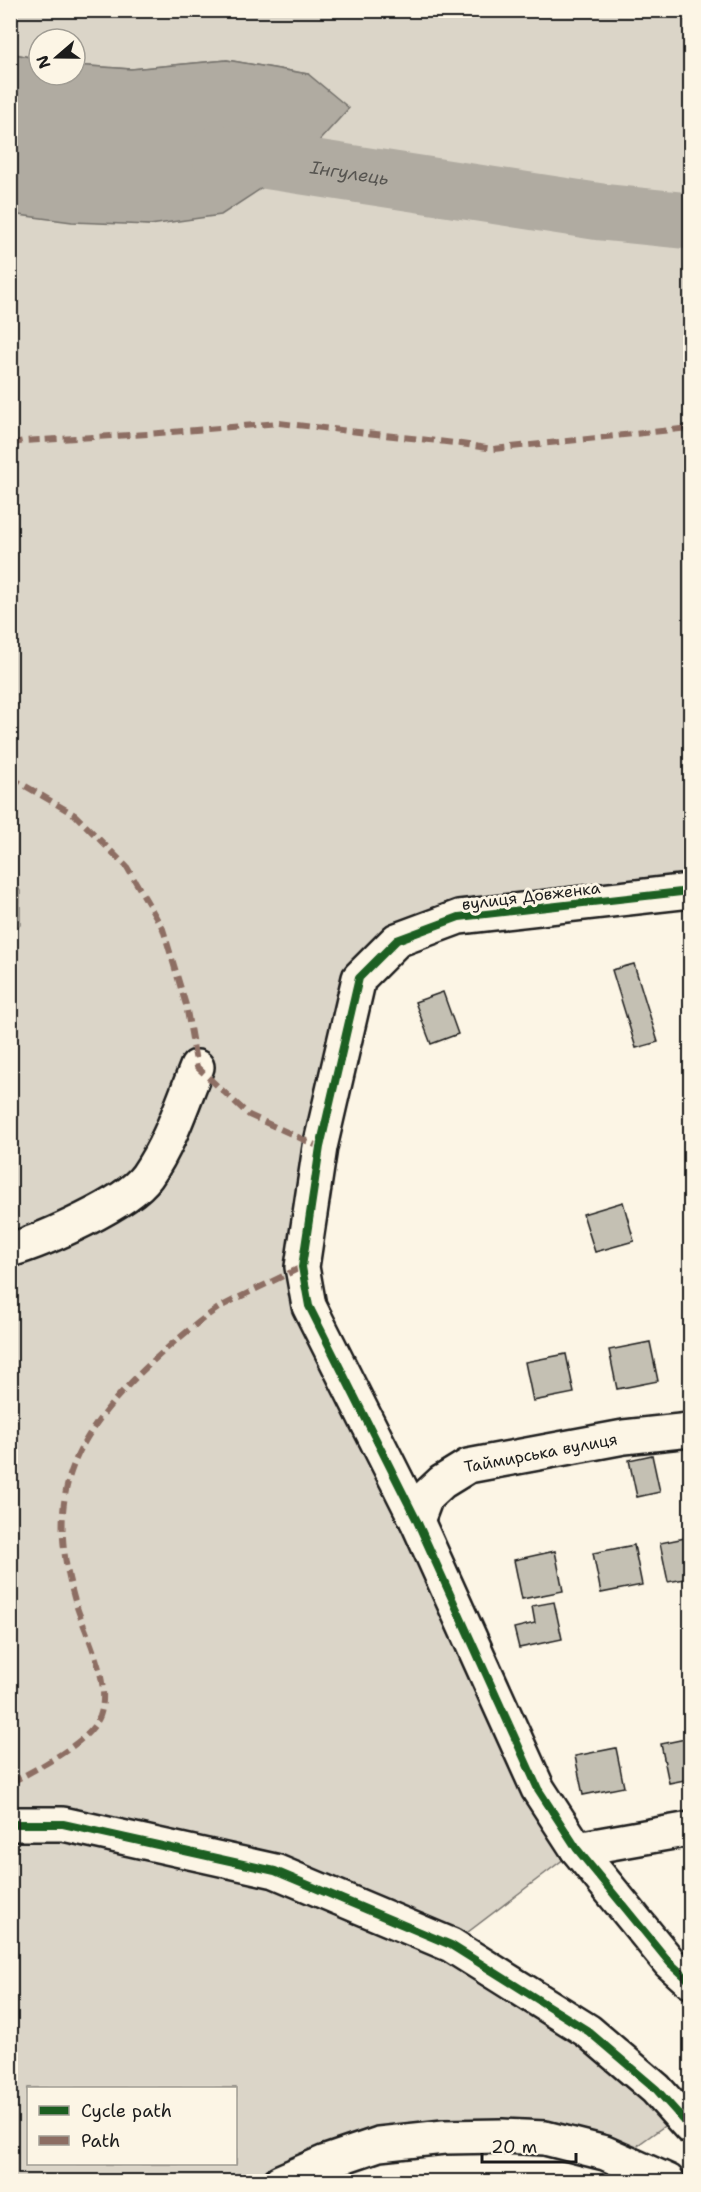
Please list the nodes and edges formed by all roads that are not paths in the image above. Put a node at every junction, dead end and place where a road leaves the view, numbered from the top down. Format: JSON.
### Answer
{"nodes":[{"id":1,"x":690,"y":891,"type":"edge"},
{"id":2,"x":197,"y":1067,"type":"dead end"},
{"id":3,"x":10,"y":1250,"type":"edge"},
{"id":4,"x":690,"y":1430,"type":"edge"},
{"id":5,"x":417,"y":1521,"type":"junction"},
{"id":6,"x":10,"y":1824,"type":"edge"},
{"id":7,"x":690,"y":1829,"type":"edge"},
{"id":8,"x":577,"y":1849,"type":"junction"},
{"id":9,"x":690,"y":1982,"type":"edge"},
{"id":10,"x":690,"y":2127,"type":"edge"},
{"id":11,"x":690,"y":2174,"type":"edge"},
{"id":12,"x":280,"y":2181,"type":"edge"},
{"id":13,"x":668,"y":2181,"type":"edge"}],
"edges":[{"from":1,"to":5,"type":"street","name":"вулиця Довженка"},
{"from":2,"to":3,"type":"street"},
{"from":4,"to":5,"type":"street","name":"Таймирська вулиця"},
{"from":5,"to":8,"type":"street"},
{"from":6,"to":10,"type":"street"},
{"from":7,"to":8,"type":"street"},
{"from":8,"to":9,"type":"street"},
{"from":11,"to":13,"type":"street"},
{"from":12,"to":13,"type":"street"}]}
